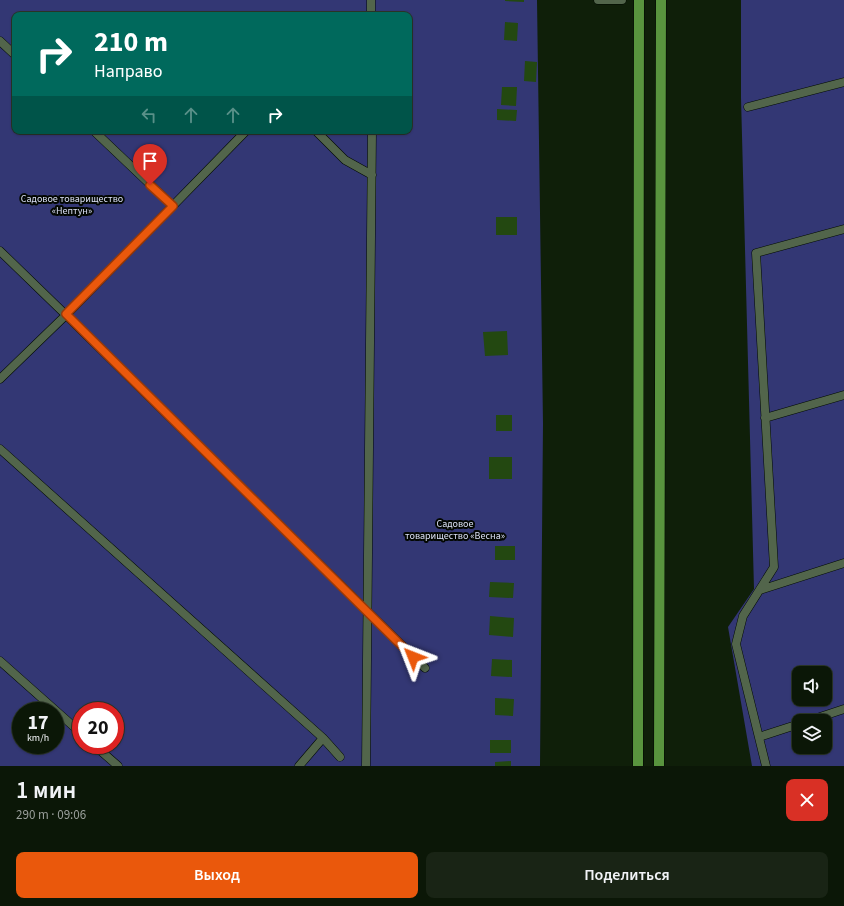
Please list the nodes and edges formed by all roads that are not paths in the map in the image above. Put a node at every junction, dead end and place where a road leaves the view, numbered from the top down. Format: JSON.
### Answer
{"nodes":[{"id":1,"x":371,"y":0,"type":"edge"},
{"id":2,"x":598,"y":0,"type":"edge"},
{"id":3,"x":622,"y":0,"type":"edge"},
{"id":4,"x":639,"y":0,"type":"edge"},
{"id":5,"x":661,"y":0,"type":"edge"},
{"id":6,"x":371,"y":12,"type":"edge"},
{"id":7,"x":0,"y":41,"type":"edge"},
{"id":8,"x":12,"y":52,"type":"edge"},
{"id":9,"x":844,"y":82,"type":"edge"},
{"id":10,"x":748,"y":107,"type":"dead end"},
{"id":11,"x":97,"y":134,"type":"edge"},
{"id":12,"x":243,"y":134,"type":"edge"},
{"id":13,"x":319,"y":134,"type":"edge"},
{"id":14,"x":372,"y":134,"type":"edge"},
{"id":15,"x":372,"y":175,"type":"junction"},
{"id":16,"x":173,"y":206,"type":"junction"},
{"id":17,"x":844,"y":229,"type":"edge"},
{"id":18,"x":0,"y":251,"type":"edge"},
{"id":19,"x":66,"y":314,"type":"junction"},
{"id":20,"x":0,"y":379,"type":"edge"},
{"id":21,"x":844,"y":395,"type":"edge"},
{"id":22,"x":765,"y":418,"type":"junction"},
{"id":23,"x":0,"y":449,"type":"edge"},
{"id":24,"x":844,"y":563,"type":"edge"},
{"id":25,"x":760,"y":590,"type":"junction"},
{"id":26,"x":368,"y":612,"type":"junction"},
{"id":27,"x":0,"y":661,"type":"edge"},
{"id":28,"x":425,"y":668,"type":"dead end"},
{"id":29,"x":844,"y":709,"type":"edge"},
{"id":30,"x":829,"y":714,"type":"edge"},
{"id":31,"x":72,"y":725,"type":"edge"},
{"id":32,"x":792,"y":726,"type":"edge"},
{"id":33,"x":759,"y":737,"type":"junction"},
{"id":34,"x":323,"y":738,"type":"junction"},
{"id":35,"x":104,"y":754,"type":"edge"},
{"id":36,"x":340,"y":757,"type":"dead end"},
{"id":37,"x":118,"y":766,"type":"edge"},
{"id":38,"x":299,"y":766,"type":"edge"},
{"id":39,"x":366,"y":766,"type":"edge"},
{"id":40,"x":638,"y":766,"type":"edge"},
{"id":41,"x":659,"y":766,"type":"edge"},
{"id":42,"x":766,"y":766,"type":"edge"}],
"edges":[{"from":1,"to":6,"type":"lane"},
{"from":2,"to":3,"type":"lane"},
{"from":4,"to":40,"type":"main road"},
{"from":5,"to":41,"type":"main road"},
{"from":7,"to":8,"type":"lane"},
{"from":9,"to":10,"type":"lane"},
{"from":11,"to":16,"type":"lane"},
{"from":12,"to":16,"type":"lane"},
{"from":13,"to":15,"type":"lane"},
{"from":14,"to":15,"type":"lane"},
{"from":15,"to":26,"type":"lane"},
{"from":16,"to":19,"type":"lane"},
{"from":17,"to":22,"type":"lane"},
{"from":18,"to":19,"type":"lane"},
{"from":19,"to":20,"type":"lane"},
{"from":19,"to":26,"type":"lane"},
{"from":21,"to":22,"type":"lane"},
{"from":22,"to":25,"type":"lane"},
{"from":23,"to":34,"type":"lane"},
{"from":24,"to":25,"type":"lane"},
{"from":25,"to":33,"type":"lane"},
{"from":26,"to":28,"type":"lane"},
{"from":26,"to":39,"type":"lane"},
{"from":27,"to":31,"type":"lane"},
{"from":29,"to":30,"type":"lane"},
{"from":32,"to":33,"type":"lane"},
{"from":33,"to":42,"type":"lane"},
{"from":34,"to":36,"type":"lane"},
{"from":34,"to":38,"type":"lane"},
{"from":35,"to":37,"type":"lane"}]}
